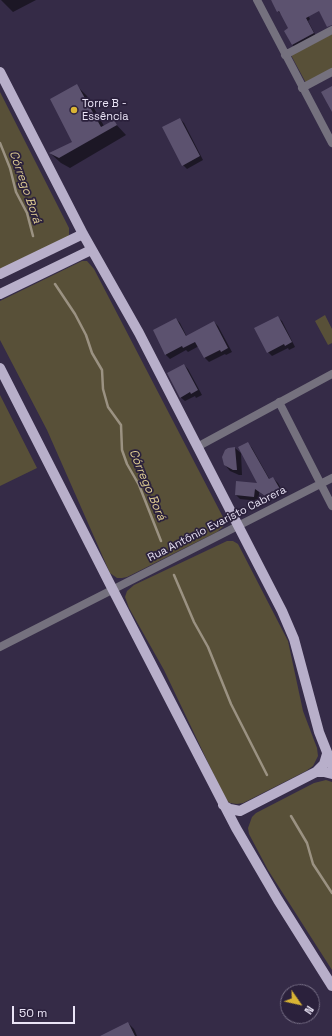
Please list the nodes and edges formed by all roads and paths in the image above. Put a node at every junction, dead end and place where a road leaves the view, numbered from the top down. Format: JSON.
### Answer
{"nodes":[{"id":1,"x":257,"y":0,"type":"edge"},
{"id":2,"x":332,"y":30,"type":"edge"},
{"id":3,"x":285,"y":55,"type":"junction"},
{"id":4,"x":0,"y":72,"type":"edge"},
{"id":5,"x":332,"y":72,"type":"edge"},
{"id":6,"x":302,"y":88,"type":"junction"},
{"id":7,"x":332,"y":143,"type":"edge"},
{"id":8,"x":83,"y":234,"type":"junction"},
{"id":9,"x":91,"y":250,"type":"junction"},
{"id":10,"x":0,"y":274,"type":"edge"},
{"id":11,"x":0,"y":294,"type":"edge"},
{"id":12,"x":0,"y":368,"type":"edge"},
{"id":13,"x":332,"y":374,"type":"edge"},
{"id":14,"x":278,"y":402,"type":"junction"},
{"id":15,"x":197,"y":447,"type":"junction"},
{"id":16,"x":332,"y":478,"type":"edge"},
{"id":17,"x":321,"y":484,"type":"junction"},
{"id":18,"x":332,"y":506,"type":"edge"},
{"id":19,"x":238,"y":526,"type":"junction"},
{"id":20,"x":113,"y":590,"type":"junction"},
{"id":21,"x":0,"y":647,"type":"edge"},
{"id":22,"x":327,"y":754,"type":"junction"},
{"id":23,"x":332,"y":765,"type":"edge"},
{"id":24,"x":316,"y":772,"type":"junction"},
{"id":25,"x":332,"y":774,"type":"edge"},
{"id":26,"x":224,"y":805,"type":"junction"},
{"id":27,"x":240,"y":811,"type":"junction"},
{"id":28,"x":236,"y":828,"type":"junction"},
{"id":29,"x":332,"y":986,"type":"edge"}],
"edges":[{"from":1,"to":3,"type":"street"},
{"from":2,"to":3,"type":"street"},
{"from":3,"to":6,"type":"street"},
{"from":4,"to":8,"type":"main road"},
{"from":5,"to":6,"type":"street"},
{"from":6,"to":7,"type":"street"},
{"from":8,"to":9,"type":"main road"},
{"from":8,"to":10,"type":"main road"},
{"from":9,"to":11,"type":"main road"},
{"from":9,"to":15,"type":"main road"},
{"from":12,"to":20,"type":"main road"},
{"from":13,"to":14,"type":"street"},
{"from":14,"to":15,"type":"street"},
{"from":14,"to":17,"type":"street"},
{"from":15,"to":19,"type":"main road"},
{"from":16,"to":17,"type":"street","name":"Rua Antônio Evaristo Cabrera"},
{"from":17,"to":18,"type":"street"},
{"from":17,"to":19,"type":"street","name":"Rua Antônio Evaristo Cabrera"},
{"from":19,"to":20,"type":"street","name":"Rua Antônio Evaristo Cabrera"},
{"from":19,"to":22,"type":"main road"},
{"from":20,"to":21,"type":"street","name":"Rua Antônio Evaristo Cabrera"},
{"from":20,"to":26,"type":"main road"},
{"from":22,"to":23,"type":"main road"},
{"from":22,"to":24,"type":"main road"},
{"from":24,"to":25,"type":"main road"},
{"from":24,"to":27,"type":"main road"},
{"from":26,"to":27,"type":"main road"},
{"from":26,"to":28,"type":"main road"},
{"from":27,"to":28,"type":"main road"},
{"from":28,"to":29,"type":"main road"}]}
